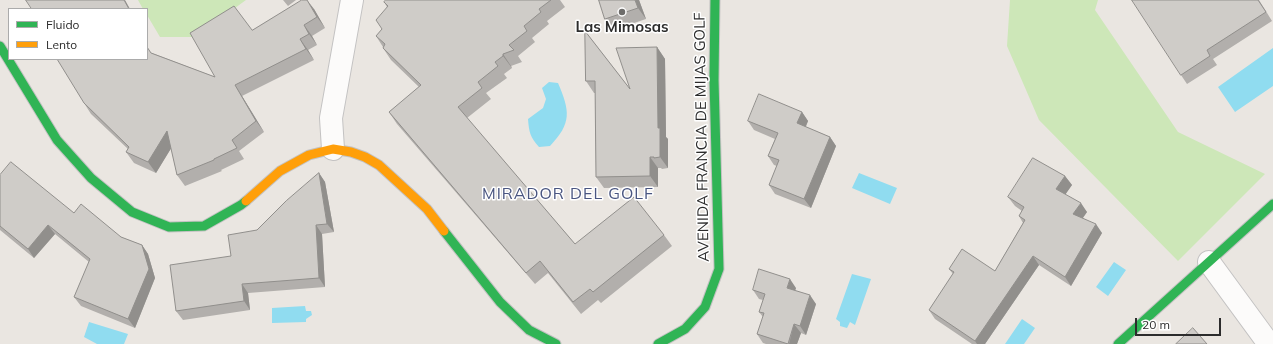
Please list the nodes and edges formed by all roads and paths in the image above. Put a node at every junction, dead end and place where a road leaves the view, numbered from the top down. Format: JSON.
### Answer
{"nodes":[{"id":1,"x":352,"y":0,"type":"edge"},
{"id":2,"x":715,"y":0,"type":"edge"},
{"id":3,"x":0,"y":46,"type":"edge"},
{"id":4,"x":8,"y":59,"type":"edge"},
{"id":5,"x":8,"y":60,"type":"edge"},
{"id":6,"x":333,"y":149,"type":"junction"},
{"id":7,"x":1273,"y":204,"type":"edge"},
{"id":8,"x":1209,"y":262,"type":"junction"},
{"id":9,"x":556,"y":344,"type":"edge"},
{"id":10,"x":658,"y":344,"type":"edge"},
{"id":11,"x":1118,"y":344,"type":"edge"},
{"id":12,"x":1268,"y":344,"type":"edge"}],
"edges":[{"from":1,"to":6,"type":"street"},
{"from":2,"to":10,"type":"street","name":"AVENIDA FRANCIA DE MIJAS GOLF"},
{"from":3,"to":4,"type":"street"},
{"from":5,"to":6,"type":"street"},
{"from":6,"to":9,"type":"street"},
{"from":7,"to":8,"type":"street"},
{"from":8,"to":11,"type":"street"},
{"from":8,"to":12,"type":"street"}]}
